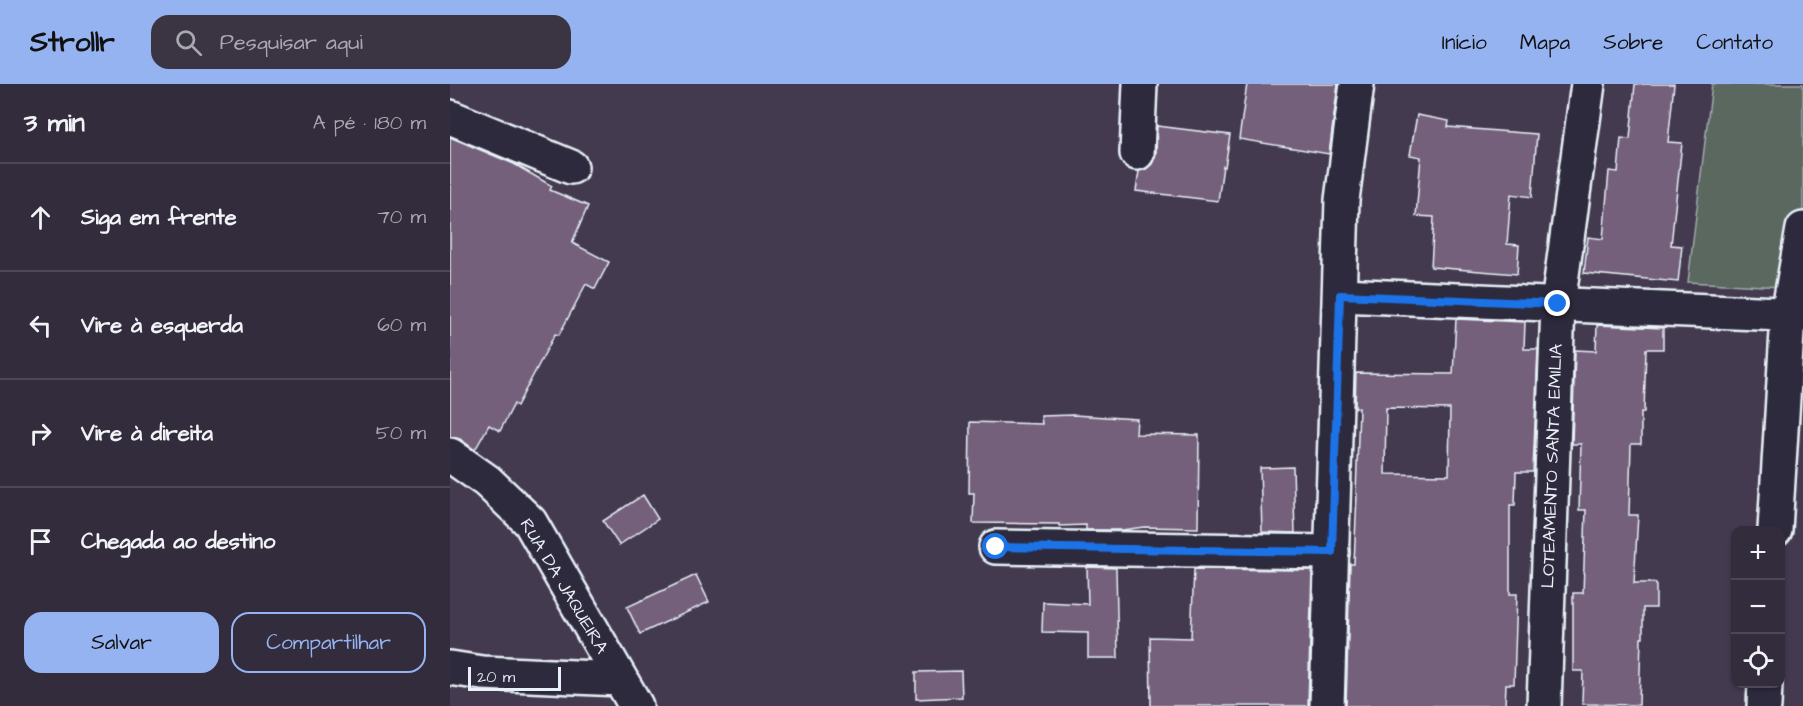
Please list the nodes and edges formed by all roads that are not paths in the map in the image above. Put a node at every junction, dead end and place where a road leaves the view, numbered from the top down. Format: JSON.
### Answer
{"nodes":[{"id":1,"x":1140,"y":84,"type":"edge"},
{"id":2,"x":1357,"y":84,"type":"edge"},
{"id":3,"x":1588,"y":84,"type":"edge"},
{"id":4,"x":450,"y":117,"type":"edge"},
{"id":5,"x":1137,"y":153,"type":"dead end"},
{"id":6,"x":571,"y":167,"type":"dead end"},
{"id":7,"x":1803,"y":229,"type":"edge"},
{"id":8,"x":1340,"y":295,"type":"junction"},
{"id":9,"x":1558,"y":304,"type":"junction"},
{"id":10,"x":1795,"y":315,"type":"edge"},
{"id":11,"x":450,"y":455,"type":"edge"},
{"id":12,"x":1775,"y":526,"type":"edge"},
{"id":13,"x":996,"y":547,"type":"dead end"},
{"id":14,"x":1332,"y":552,"type":"junction"},
{"id":15,"x":450,"y":668,"type":"edge"},
{"id":16,"x":1765,"y":688,"type":"edge"},
{"id":17,"x":628,"y":693,"type":"edge"},
{"id":18,"x":1326,"y":706,"type":"edge"},
{"id":19,"x":1544,"y":706,"type":"edge"},
{"id":20,"x":1764,"y":706,"type":"edge"}],
"edges":[{"from":1,"to":5,"type":"street"},
{"from":2,"to":8,"type":"street"},
{"from":3,"to":9,"type":"street","name":"LOTEAMENTO SANTA EMILIA"},
{"from":4,"to":6,"type":"street"},
{"from":7,"to":10,"type":"street"},
{"from":8,"to":9,"type":"street"},
{"from":8,"to":14,"type":"street"},
{"from":9,"to":10,"type":"street"},
{"from":9,"to":19,"type":"street","name":"LOTEAMENTO SANTA EMILIA"},
{"from":10,"to":12,"type":"street"},
{"from":11,"to":17,"type":"street","name":"RUA DA JAQUEIRA"},
{"from":13,"to":14,"type":"street"},
{"from":14,"to":18,"type":"street"},
{"from":15,"to":17,"type":"street"},
{"from":16,"to":20,"type":"street"}]}
